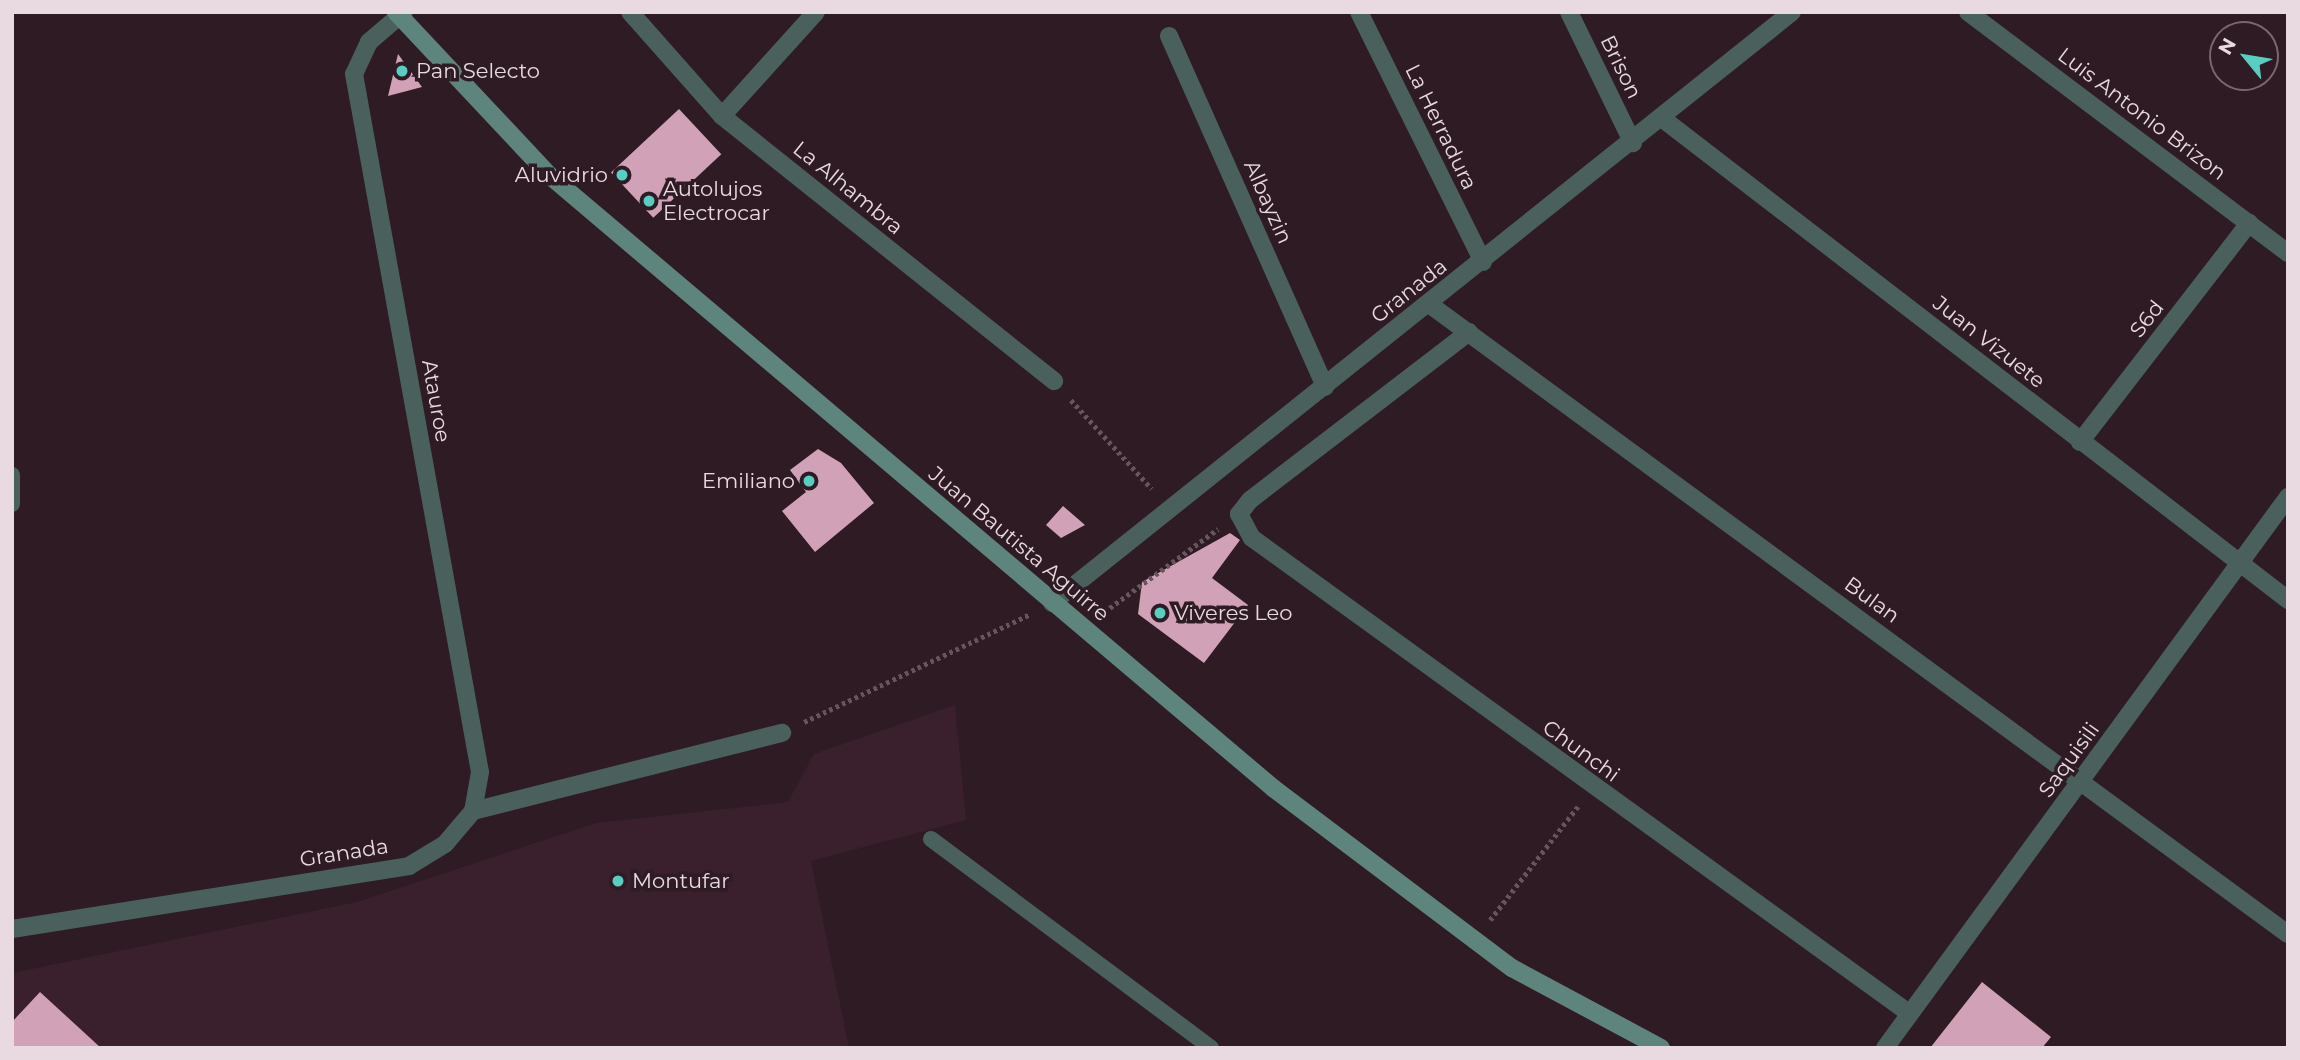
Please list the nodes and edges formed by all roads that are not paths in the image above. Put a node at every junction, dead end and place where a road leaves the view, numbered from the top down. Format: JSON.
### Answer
{"nodes":[{"id":1,"x":630,"y":12,"type":"edge"},
{"id":2,"x":816,"y":12,"type":"edge"},
{"id":3,"x":1359,"y":12,"type":"edge"},
{"id":4,"x":1569,"y":12,"type":"edge"},
{"id":5,"x":1792,"y":12,"type":"edge"},
{"id":6,"x":1968,"y":12,"type":"edge"},
{"id":7,"x":400,"y":13,"type":"edge"},
{"id":8,"x":1168,"y":36,"type":"dead end"},
{"id":9,"x":722,"y":116,"type":"junction"},
{"id":10,"x":1663,"y":119,"type":"junction"},
{"id":11,"x":1633,"y":143,"type":"junction"},
{"id":12,"x":2249,"y":223,"type":"junction"},
{"id":13,"x":2288,"y":253,"type":"edge"},
{"id":14,"x":1483,"y":262,"type":"junction"},
{"id":15,"x":1429,"y":304,"type":"junction"},
{"id":16,"x":1469,"y":332,"type":"junction"},
{"id":17,"x":1054,"y":381,"type":"road end"},
{"id":18,"x":1325,"y":387,"type":"junction"},
{"id":19,"x":2080,"y":442,"type":"junction"},
{"id":20,"x":12,"y":475,"type":"edge"},
{"id":21,"x":2288,"y":497,"type":"edge"},
{"id":22,"x":12,"y":504,"type":"edge"},
{"id":23,"x":2238,"y":564,"type":"junction"},
{"id":24,"x":2288,"y":600,"type":"edge"},
{"id":25,"x":1052,"y":603,"type":"junction"},
{"id":26,"x":782,"y":733,"type":"road end"},
{"id":27,"x":2081,"y":783,"type":"junction"},
{"id":28,"x":473,"y":811,"type":"junction"},
{"id":29,"x":931,"y":839,"type":"dead end"},
{"id":30,"x":12,"y":929,"type":"edge"},
{"id":31,"x":2288,"y":934,"type":"edge"},
{"id":32,"x":1909,"y":1013,"type":"junction"},
{"id":33,"x":1211,"y":1048,"type":"edge"},
{"id":34,"x":1661,"y":1048,"type":"edge"},
{"id":35,"x":1885,"y":1048,"type":"edge"}],
"edges":[{"from":1,"to":9,"type":"street","name":"La Alhambra"},
{"from":2,"to":9,"type":"street"},
{"from":3,"to":14,"type":"street","name":"La Herradura"},
{"from":4,"to":11,"type":"street","name":"Brison"},
{"from":5,"to":10,"type":"street","name":"Granada"},
{"from":6,"to":12,"type":"street","name":"Luis Antonio Brizon"},
{"from":7,"to":25,"type":"main road","name":"Juan Bautista Aguirre"},
{"from":7,"to":28,"type":"street","name":"Atauroe"},
{"from":8,"to":18,"type":"street","name":"Albayzin"},
{"from":9,"to":17,"type":"street","name":"La Alhambra"},
{"from":10,"to":11,"type":"street","name":"Granada"},
{"from":10,"to":19,"type":"street","name":"Juan Vizuete"},
{"from":11,"to":14,"type":"street","name":"Granada"},
{"from":12,"to":13,"type":"street","name":"Luis Antonio Brizon"},
{"from":12,"to":19,"type":"street","name":"S6d"},
{"from":14,"to":15,"type":"street","name":"Granada"},
{"from":15,"to":16,"type":"street","name":"Bulan"},
{"from":15,"to":18,"type":"street","name":"Granada"},
{"from":16,"to":27,"type":"street","name":"Bulan"},
{"from":16,"to":32,"type":"street","name":"Chunchi"},
{"from":18,"to":25,"type":"street","name":"Granada"},
{"from":19,"to":23,"type":"street","name":"Juan Vizuete"},
{"from":20,"to":22,"type":"lane"},
{"from":21,"to":23,"type":"street","name":"Saquisili"},
{"from":23,"to":24,"type":"street","name":"Juan Vizuete"},
{"from":23,"to":27,"type":"street","name":"Saquisili"},
{"from":25,"to":34,"type":"main road","name":"Juan Bautista Aguirre"},
{"from":26,"to":28,"type":"street"},
{"from":27,"to":31,"type":"street","name":"Bulan"},
{"from":27,"to":32,"type":"street","name":"Saquisili"},
{"from":28,"to":30,"type":"street","name":"Granada"},
{"from":29,"to":33,"type":"lane"},
{"from":32,"to":35,"type":"street","name":"Saquisili"}]}
